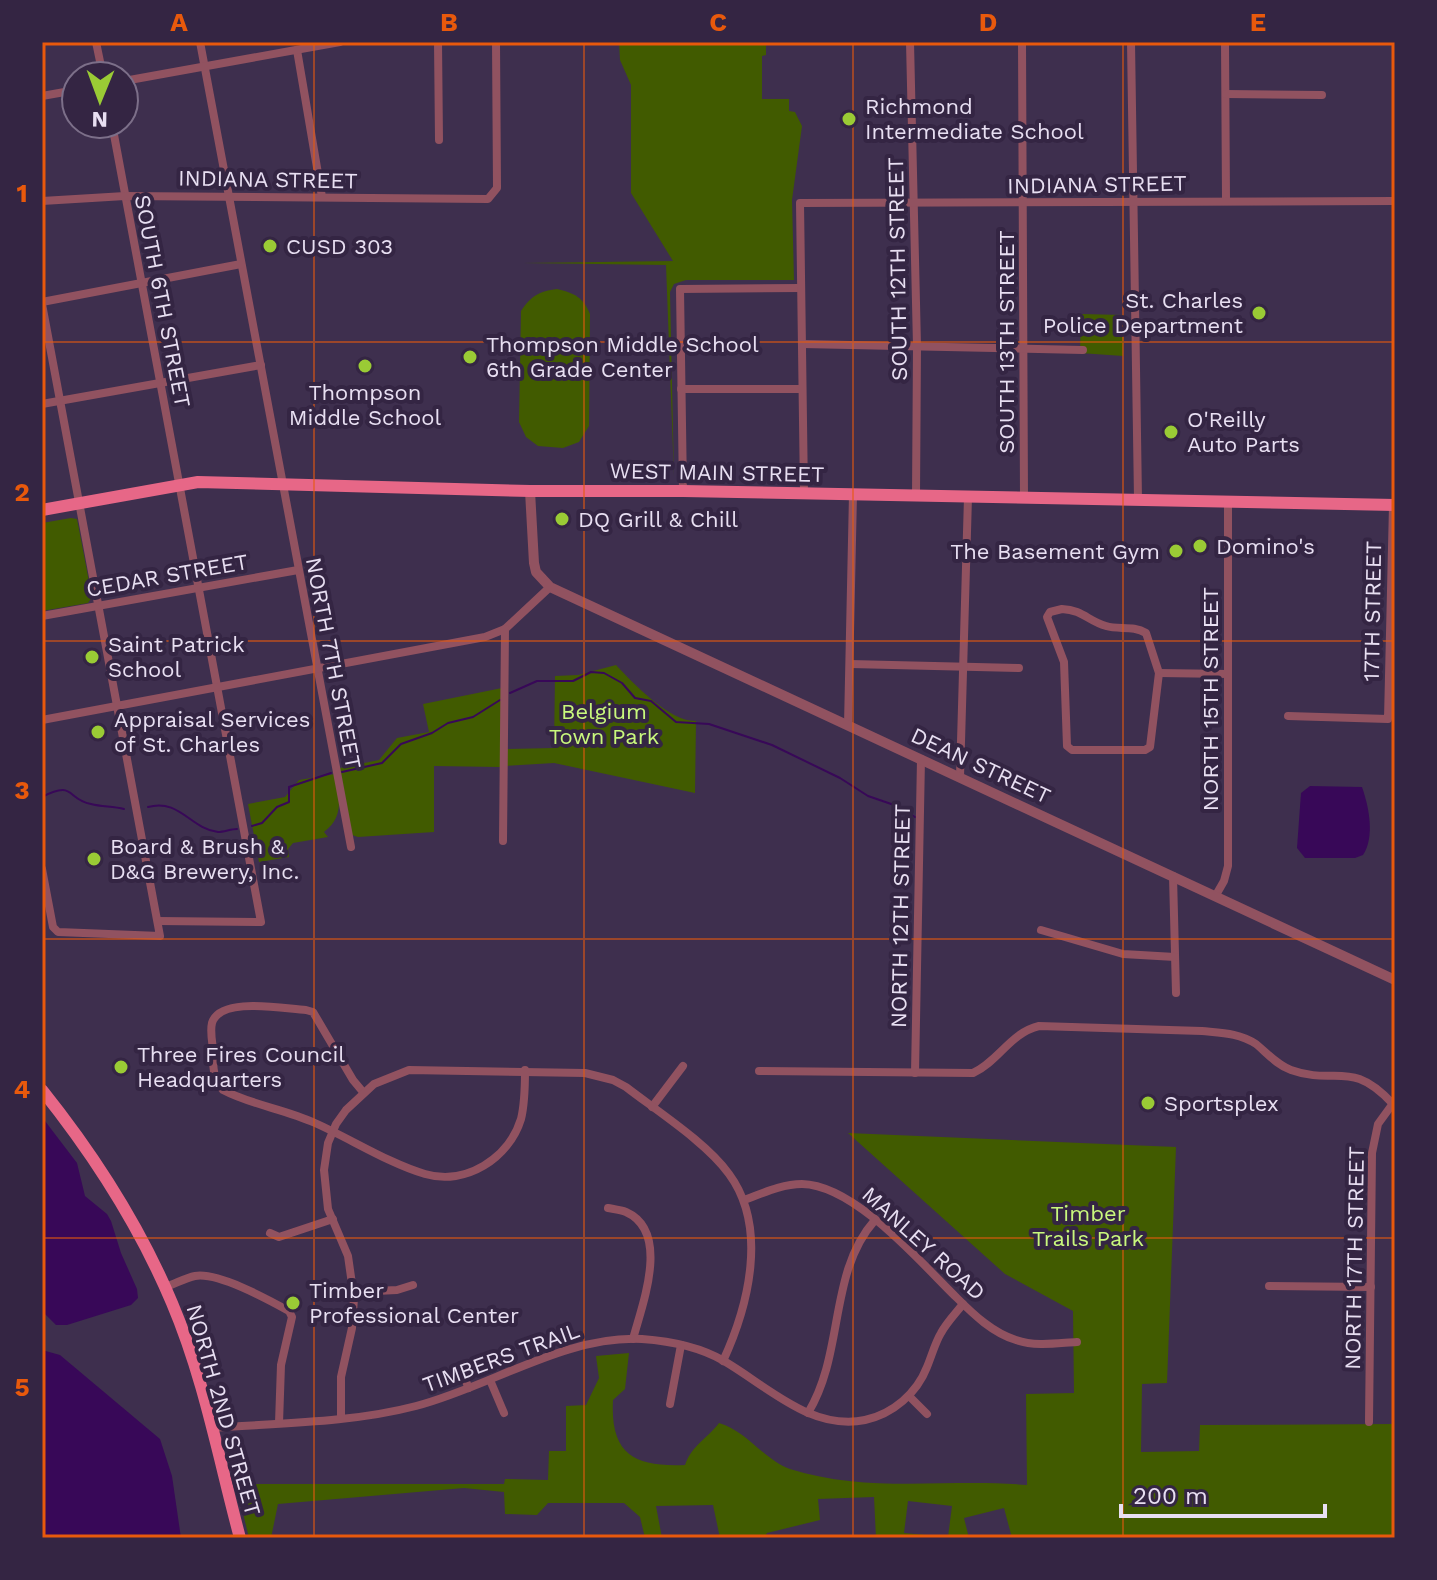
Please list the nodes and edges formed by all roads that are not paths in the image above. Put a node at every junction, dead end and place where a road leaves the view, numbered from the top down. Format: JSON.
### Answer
{"nodes":[{"id":1,"x":200,"y":42,"type":"edge"},
{"id":2,"x":438,"y":42,"type":"edge"},
{"id":3,"x":496,"y":42,"type":"edge"},
{"id":4,"x":910,"y":42,"type":"edge"},
{"id":5,"x":1022,"y":42,"type":"edge"},
{"id":6,"x":1131,"y":42,"type":"edge"},
{"id":7,"x":1225,"y":42,"type":"edge"},
{"id":8,"x":335,"y":43,"type":"edge"},
{"id":9,"x":297,"y":50,"type":"junction"},
{"id":10,"x":205,"y":65,"type":"junction"},
{"id":11,"x":140,"y":78,"type":"edge"},
{"id":12,"x":1226,"y":94,"type":"junction"},
{"id":13,"x":1322,"y":95,"type":"dead end"},
{"id":14,"x":115,"y":140,"type":"edge"},
{"id":15,"x":439,"y":140,"type":"dead end"},
{"id":16,"x":125,"y":196,"type":"junction"},
{"id":17,"x":228,"y":196,"type":"junction"},
{"id":18,"x":322,"y":197,"type":"junction"},
{"id":19,"x":1226,"y":200,"type":"junction"},
{"id":20,"x":42,"y":201,"type":"edge"},
{"id":21,"x":1133,"y":201,"type":"junction"},
{"id":22,"x":1395,"y":201,"type":"edge"},
{"id":23,"x":1023,"y":202,"type":"junction"},
{"id":24,"x":914,"y":203,"type":"junction"},
{"id":25,"x":241,"y":264,"type":"junction"},
{"id":26,"x":140,"y":283,"type":"junction"},
{"id":27,"x":801,"y":288,"type":"junction"},
{"id":28,"x":42,"y":303,"type":"edge"},
{"id":29,"x":802,"y":344,"type":"junction"},
{"id":30,"x":917,"y":346,"type":"junction"},
{"id":31,"x":1025,"y":348,"type":"junction"},
{"id":32,"x":1083,"y":350,"type":"dead end"},
{"id":33,"x":261,"y":365,"type":"junction"},
{"id":34,"x":161,"y":383,"type":"junction"},
{"id":35,"x":681,"y":389,"type":"junction"},
{"id":36,"x":802,"y":389,"type":"junction"},
{"id":37,"x":60,"y":401,"type":"junction"},
{"id":38,"x":42,"y":404,"type":"edge"},
{"id":39,"x":178,"y":484,"type":"junction"},
{"id":40,"x":284,"y":485,"type":"junction"},
{"id":41,"x":530,"y":491,"type":"junction"},
{"id":42,"x":683,"y":491,"type":"junction"},
{"id":43,"x":804,"y":493,"type":"junction"},
{"id":44,"x":853,"y":494,"type":"junction"},
{"id":45,"x":916,"y":495,"type":"junction"},
{"id":46,"x":968,"y":497,"type":"junction"},
{"id":47,"x":1024,"y":498,"type":"junction"},
{"id":48,"x":1138,"y":499,"type":"junction"},
{"id":49,"x":1228,"y":500,"type":"junction"},
{"id":50,"x":80,"y":503,"type":"junction"},
{"id":51,"x":1394,"y":505,"type":"edge"},
{"id":52,"x":42,"y":510,"type":"edge"},
{"id":53,"x":298,"y":570,"type":"junction"},
{"id":54,"x":550,"y":587,"type":"junction"},
{"id":55,"x":198,"y":588,"type":"junction"},
{"id":56,"x":98,"y":606,"type":"junction"},
{"id":57,"x":42,"y":616,"type":"edge"},
{"id":58,"x":505,"y":629,"type":"junction"},
{"id":59,"x":850,"y":664,"type":"junction"},
{"id":60,"x":963,"y":667,"type":"junction"},
{"id":61,"x":1019,"y":668,"type":"dead end"},
{"id":62,"x":317,"y":669,"type":"junction"},
{"id":63,"x":1159,"y":673,"type":"junction"},
{"id":64,"x":1228,"y":674,"type":"junction"},
{"id":65,"x":216,"y":688,"type":"junction"},
{"id":66,"x":116,"y":706,"type":"junction"},
{"id":67,"x":1288,"y":716,"type":"dead end"},
{"id":68,"x":42,"y":720,"type":"edge"},
{"id":69,"x":848,"y":725,"type":"junction"},
{"id":70,"x":921,"y":759,"type":"junction"},
{"id":71,"x":960,"y":777,"type":"junction"},
{"id":72,"x":503,"y":841,"type":"dead end"},
{"id":73,"x":351,"y":847,"type":"dead end"},
{"id":74,"x":42,"y":869,"type":"edge"},
{"id":75,"x":1173,"y":876,"type":"junction"},
{"id":76,"x":1216,"y":895,"type":"junction"},
{"id":77,"x":158,"y":921,"type":"junction"},
{"id":78,"x":1041,"y":930,"type":"dead end"},
{"id":79,"x":1175,"y":957,"type":"junction"},
{"id":80,"x":1395,"y":980,"type":"edge"},
{"id":81,"x":1176,"y":993,"type":"dead end"},
{"id":82,"x":683,"y":1066,"type":"dead end"},
{"id":83,"x":525,"y":1070,"type":"junction"},
{"id":84,"x":759,"y":1071,"type":"dead end"},
{"id":85,"x":915,"y":1073,"type":"junction"},
{"id":86,"x":42,"y":1090,"type":"edge"},
{"id":87,"x":363,"y":1092,"type":"junction"},
{"id":88,"x":1394,"y":1103,"type":"edge"},
{"id":89,"x":652,"y":1107,"type":"junction"},
{"id":90,"x":333,"y":1131,"type":"junction"},
{"id":91,"x":744,"y":1200,"type":"junction"},
{"id":92,"x":608,"y":1208,"type":"dead end"},
{"id":93,"x":333,"y":1219,"type":"junction"},
{"id":94,"x":875,"y":1220,"type":"junction"},
{"id":95,"x":270,"y":1233,"type":"dead end"},
{"id":96,"x":413,"y":1285,"type":"dead end"},
{"id":97,"x":1269,"y":1286,"type":"dead end"},
{"id":98,"x":165,"y":1287,"type":"junction"},
{"id":99,"x":1371,"y":1287,"type":"junction"},
{"id":100,"x":354,"y":1292,"type":"junction"},
{"id":101,"x":963,"y":1304,"type":"junction"},
{"id":102,"x":633,"y":1339,"type":"junction"},
{"id":103,"x":1077,"y":1342,"type":"dead end"},
{"id":104,"x":681,"y":1345,"type":"junction"},
{"id":105,"x":723,"y":1361,"type":"junction"},
{"id":106,"x":459,"y":1367,"type":"dead end"},
{"id":107,"x":490,"y":1380,"type":"junction"},
{"id":108,"x":469,"y":1388,"type":"junction"},
{"id":109,"x":909,"y":1396,"type":"junction"},
{"id":110,"x":670,"y":1404,"type":"dead end"},
{"id":111,"x":504,"y":1413,"type":"dead end"},
{"id":112,"x":808,"y":1413,"type":"junction"},
{"id":113,"x":927,"y":1414,"type":"dead end"},
{"id":114,"x":341,"y":1417,"type":"junction"},
{"id":115,"x":1369,"y":1422,"type":"dead end"},
{"id":116,"x":279,"y":1423,"type":"junction"},
{"id":117,"x":211,"y":1428,"type":"junction"},
{"id":118,"x":240,"y":1538,"type":"edge"}],
"edges":[{"from":1,"to":10,"type":"street","name":"NORTH 7TH STREET"},
{"from":2,"to":15,"type":"street"},
{"from":3,"to":18,"type":"street","name":"INDIANA STREET"},
{"from":4,"to":24,"type":"street","name":"SOUTH 12TH STREET"},
{"from":5,"to":23,"type":"street","name":"SOUTH 13TH STREET"},
{"from":6,"to":21,"type":"street"},
{"from":7,"to":12,"type":"street"},
{"from":8,"to":9,"type":"street"},
{"from":9,"to":10,"type":"street"},
{"from":9,"to":18,"type":"street"},
{"from":10,"to":11,"type":"street"},
{"from":10,"to":17,"type":"street","name":"NORTH 7TH STREET"},
{"from":12,"to":13,"type":"street"},
{"from":12,"to":19,"type":"street"},
{"from":14,"to":16,"type":"street","name":"SOUTH 6TH STREET"},
{"from":16,"to":17,"type":"street","name":"INDIANA STREET"},
{"from":16,"to":20,"type":"street","name":"INDIANA STREET"},
{"from":16,"to":26,"type":"street","name":"SOUTH 6TH STREET"},
{"from":17,"to":18,"type":"street","name":"INDIANA STREET"},
{"from":17,"to":25,"type":"street","name":"NORTH 7TH STREET"},
{"from":19,"to":21,"type":"street","name":"INDIANA STREET"},
{"from":19,"to":22,"type":"street","name":"INDIANA STREET"},
{"from":21,"to":23,"type":"street","name":"INDIANA STREET"},
{"from":21,"to":48,"type":"street"},
{"from":23,"to":24,"type":"street","name":"INDIANA STREET"},
{"from":23,"to":31,"type":"street","name":"SOUTH 13TH STREET"},
{"from":24,"to":27,"type":"street","name":"INDIANA STREET"},
{"from":24,"to":30,"type":"street","name":"SOUTH 12TH STREET"},
{"from":25,"to":26,"type":"street"},
{"from":25,"to":33,"type":"street","name":"NORTH 7TH STREET"},
{"from":26,"to":28,"type":"street"},
{"from":26,"to":34,"type":"street","name":"SOUTH 6TH STREET"},
{"from":27,"to":29,"type":"street"},
{"from":27,"to":35,"type":"street"},
{"from":28,"to":37,"type":"street"},
{"from":29,"to":30,"type":"street"},
{"from":29,"to":36,"type":"street"},
{"from":30,"to":31,"type":"street"},
{"from":30,"to":45,"type":"street","name":"SOUTH 12TH STREET"},
{"from":31,"to":32,"type":"street"},
{"from":31,"to":47,"type":"street","name":"SOUTH 13TH STREET"},
{"from":33,"to":34,"type":"street"},
{"from":33,"to":40,"type":"street","name":"NORTH 7TH STREET"},
{"from":34,"to":37,"type":"street"},
{"from":34,"to":39,"type":"street","name":"SOUTH 6TH STREET"},
{"from":35,"to":36,"type":"street"},
{"from":35,"to":42,"type":"street"},
{"from":36,"to":43,"type":"street"},
{"from":37,"to":38,"type":"street"},
{"from":37,"to":50,"type":"street"},
{"from":39,"to":40,"type":"main road","name":"WEST MAIN STREET"},
{"from":39,"to":50,"type":"main road","name":"WEST MAIN STREET"},
{"from":39,"to":55,"type":"street","name":"SOUTH 6TH STREET"},
{"from":40,"to":41,"type":"main road","name":"WEST MAIN STREET"},
{"from":40,"to":53,"type":"street","name":"NORTH 7TH STREET"},
{"from":41,"to":42,"type":"main road","name":"WEST MAIN STREET"},
{"from":41,"to":54,"type":"street"},
{"from":42,"to":43,"type":"main road","name":"WEST MAIN STREET"},
{"from":43,"to":44,"type":"main road","name":"WEST MAIN STREET"},
{"from":44,"to":45,"type":"main road","name":"WEST MAIN STREET"},
{"from":44,"to":59,"type":"street"},
{"from":45,"to":46,"type":"main road","name":"WEST MAIN STREET"},
{"from":46,"to":47,"type":"main road","name":"WEST MAIN STREET"},
{"from":46,"to":60,"type":"street"},
{"from":47,"to":48,"type":"main road","name":"WEST MAIN STREET"},
{"from":48,"to":49,"type":"main road","name":"WEST MAIN STREET"},
{"from":49,"to":51,"type":"main road","name":"WEST MAIN STREET"},
{"from":49,"to":64,"type":"street","name":"NORTH 15TH STREET"},
{"from":50,"to":52,"type":"main road","name":"WEST MAIN STREET"},
{"from":50,"to":56,"type":"street"},
{"from":51,"to":67,"type":"street","name":"17TH STREET"},
{"from":53,"to":55,"type":"street","name":"CEDAR STREET"},
{"from":53,"to":62,"type":"street","name":"NORTH 7TH STREET"},
{"from":54,"to":58,"type":"street"},
{"from":54,"to":69,"type":"street","name":"DEAN STREET"},
{"from":55,"to":56,"type":"street","name":"CEDAR STREET"},
{"from":55,"to":65,"type":"street","name":"SOUTH 6TH STREET"},
{"from":56,"to":57,"type":"street","name":"CEDAR STREET"},
{"from":56,"to":66,"type":"street"},
{"from":58,"to":62,"type":"street"},
{"from":58,"to":72,"type":"street"},
{"from":59,"to":60,"type":"street"},
{"from":59,"to":69,"type":"street"},
{"from":60,"to":61,"type":"street"},
{"from":60,"to":71,"type":"street"},
{"from":62,"to":65,"type":"street"},
{"from":62,"to":73,"type":"street","name":"NORTH 7TH STREET"},
{"from":63,"to":63,"type":"street"},
{"from":63,"to":64,"type":"street"},
{"from":64,"to":76,"type":"street","name":"NORTH 15TH STREET"},
{"from":65,"to":66,"type":"street"},
{"from":65,"to":77,"type":"street","name":"SOUTH 6TH STREET"},
{"from":66,"to":68,"type":"street"},
{"from":66,"to":77,"type":"street"},
{"from":69,"to":70,"type":"street","name":"DEAN STREET"},
{"from":70,"to":71,"type":"street","name":"DEAN STREET"},
{"from":70,"to":85,"type":"street","name":"NORTH 12TH STREET"},
{"from":71,"to":75,"type":"street","name":"DEAN STREET"},
{"from":74,"to":77,"type":"street"},
{"from":75,"to":76,"type":"street","name":"DEAN STREET"},
{"from":75,"to":79,"type":"street"},
{"from":76,"to":80,"type":"street","name":"DEAN STREET"},
{"from":78,"to":79,"type":"street"},
{"from":79,"to":81,"type":"street"},
{"from":82,"to":89,"type":"street"},
{"from":83,"to":87,"type":"street"},
{"from":83,"to":89,"type":"street"},
{"from":83,"to":90,"type":"street"},
{"from":84,"to":85,"type":"street"},
{"from":85,"to":88,"type":"street"},
{"from":86,"to":98,"type":"main road","name":"NORTH 2ND STREET"},
{"from":87,"to":90,"type":"street"},
{"from":87,"to":90,"type":"street"},
{"from":88,"to":99,"type":"street","name":"NORTH 17TH STREET"},
{"from":89,"to":91,"type":"street"},
{"from":90,"to":93,"type":"street"},
{"from":91,"to":94,"type":"street","name":"MANLEY ROAD"},
{"from":91,"to":105,"type":"street"},
{"from":92,"to":102,"type":"street"},
{"from":93,"to":95,"type":"street"},
{"from":93,"to":100,"type":"street"},
{"from":94,"to":101,"type":"street","name":"MANLEY ROAD"},
{"from":94,"to":112,"type":"street"},
{"from":96,"to":100,"type":"street"},
{"from":97,"to":99,"type":"street"},
{"from":98,"to":116,"type":"street"},
{"from":98,"to":117,"type":"main road","name":"NORTH 2ND STREET"},
{"from":99,"to":115,"type":"street","name":"NORTH 17TH STREET"},
{"from":100,"to":114,"type":"street"},
{"from":101,"to":103,"type":"street","name":"MANLEY ROAD"},
{"from":101,"to":109,"type":"street","name":"TIMBERS TRAIL"},
{"from":102,"to":104,"type":"street","name":"TIMBERS TRAIL"},
{"from":102,"to":107,"type":"street","name":"TIMBERS TRAIL"},
{"from":104,"to":105,"type":"street","name":"TIMBERS TRAIL"},
{"from":104,"to":110,"type":"street"},
{"from":105,"to":112,"type":"street","name":"TIMBERS TRAIL"},
{"from":106,"to":108,"type":"street"},
{"from":107,"to":108,"type":"street","name":"TIMBERS TRAIL"},
{"from":107,"to":111,"type":"street"},
{"from":108,"to":114,"type":"street","name":"TIMBERS TRAIL"},
{"from":109,"to":112,"type":"street","name":"TIMBERS TRAIL"},
{"from":109,"to":113,"type":"street"},
{"from":114,"to":116,"type":"street","name":"TIMBERS TRAIL"},
{"from":116,"to":117,"type":"street","name":"TIMBERS TRAIL"},
{"from":117,"to":118,"type":"main road","name":"NORTH 2ND STREET"}]}
